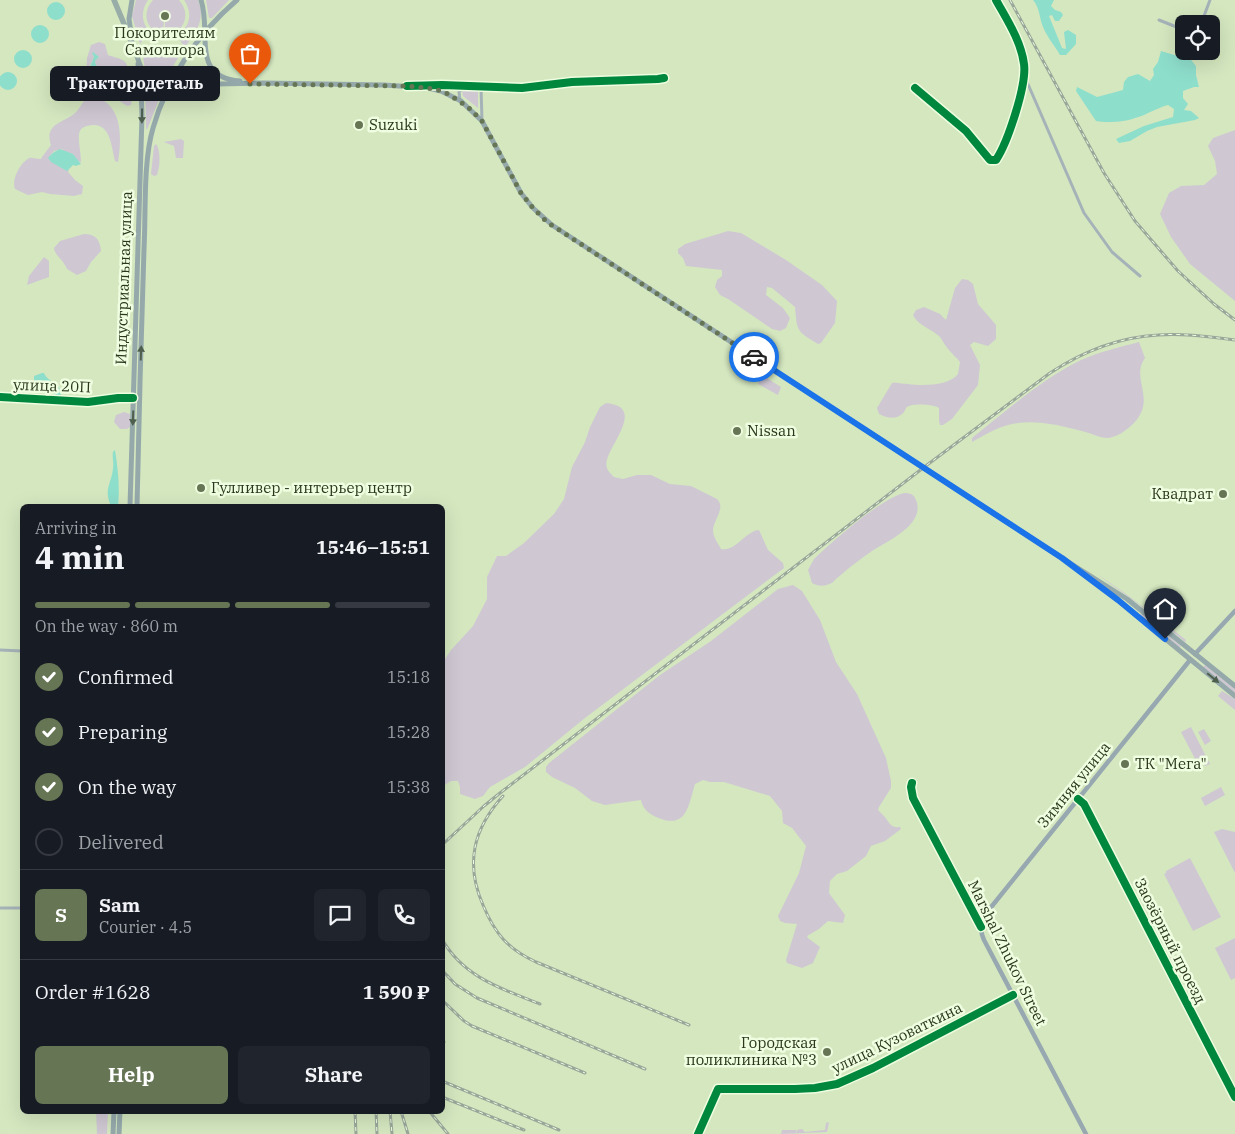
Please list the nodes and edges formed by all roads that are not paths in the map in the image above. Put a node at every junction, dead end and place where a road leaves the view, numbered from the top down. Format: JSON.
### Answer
{"nodes":[{"id":1,"x":114,"y":0,"type":"edge"},
{"id":2,"x":132,"y":0,"type":"edge"},
{"id":3,"x":201,"y":0,"type":"edge"},
{"id":4,"x":237,"y":0,"type":"edge"},
{"id":5,"x":996,"y":0,"type":"edge"},
{"id":6,"x":1210,"y":0,"type":"edge"},
{"id":7,"x":1204,"y":15,"type":"edge"},
{"id":8,"x":1159,"y":20,"type":"dead end"},
{"id":9,"x":1175,"y":26,"type":"edge"},
{"id":10,"x":206,"y":30,"type":"junction"},
{"id":11,"x":135,"y":50,"type":"junction"},
{"id":12,"x":1024,"y":75,"type":"junction"},
{"id":13,"x":664,"y":78,"type":"dead end"},
{"id":14,"x":263,"y":83,"type":"junction"},
{"id":15,"x":171,"y":85,"type":"junction"},
{"id":16,"x":407,"y":86,"type":"junction"},
{"id":17,"x":466,"y":86,"type":"junction"},
{"id":18,"x":481,"y":87,"type":"junction"},
{"id":19,"x":915,"y":88,"type":"dead end"},
{"id":20,"x":460,"y":101,"type":"junction"},
{"id":21,"x":481,"y":108,"type":"junction"},
{"id":22,"x":472,"y":110,"type":"junction"},
{"id":23,"x":482,"y":121,"type":"junction"},
{"id":24,"x":1140,"y":276,"type":"dead end"},
{"id":25,"x":0,"y":397,"type":"edge"},
{"id":26,"x":133,"y":398,"type":"junction"},
{"id":27,"x":130,"y":504,"type":"edge"},
{"id":28,"x":137,"y":504,"type":"edge"},
{"id":29,"x":1062,"y":558,"type":"junction"},
{"id":30,"x":1235,"y":612,"type":"edge"},
{"id":31,"x":0,"y":650,"type":"edge"},
{"id":32,"x":20,"y":651,"type":"edge"},
{"id":33,"x":1195,"y":654,"type":"junction"},
{"id":34,"x":1190,"y":660,"type":"junction"},
{"id":35,"x":1235,"y":686,"type":"edge"},
{"id":36,"x":1235,"y":696,"type":"edge"},
{"id":37,"x":912,"y":783,"type":"dead end"},
{"id":38,"x":1078,"y":799,"type":"junction"},
{"id":39,"x":0,"y":908,"type":"edge"},
{"id":40,"x":20,"y":908,"type":"edge"},
{"id":41,"x":972,"y":910,"type":"junction"},
{"id":42,"x":988,"y":911,"type":"junction"},
{"id":43,"x":976,"y":918,"type":"junction"},
{"id":44,"x":981,"y":927,"type":"junction"},
{"id":45,"x":1013,"y":995,"type":"junction"},
{"id":46,"x":1235,"y":1097,"type":"edge"},
{"id":47,"x":114,"y":1114,"type":"edge"},
{"id":48,"x":120,"y":1114,"type":"edge"},
{"id":49,"x":114,"y":1134,"type":"edge"},
{"id":50,"x":119,"y":1134,"type":"edge"},
{"id":51,"x":698,"y":1134,"type":"edge"},
{"id":52,"x":1086,"y":1134,"type":"edge"}],
"edges":[{"from":1,"to":11,"type":"highway"},
{"from":2,"to":11,"type":"main road"},
{"from":3,"to":10,"type":"main road"},
{"from":4,"to":10,"type":"main road","name":"Индустриальная улица"},
{"from":5,"to":12,"type":"street"},
{"from":6,"to":7,"type":"street"},
{"from":8,"to":9,"type":"street"},
{"from":10,"to":14,"type":"main road"},
{"from":10,"to":15,"type":"main road","name":"Индустриальная улица"},
{"from":11,"to":15,"type":"main road"},
{"from":11,"to":26,"type":"main road","name":"Индустриальная улица","one_way":true},
{"from":12,"to":19,"type":"street"},
{"from":12,"to":24,"type":"street"},
{"from":13,"to":18,"type":"street"},
{"from":14,"to":15,"type":"main road"},
{"from":14,"to":16,"type":"main road"},
{"from":28,"to":15,"type":"main road","name":"Индустриальная улица","one_way":true},
{"from":16,"to":17,"type":"street"},
{"from":16,"to":20,"type":"main road"},
{"from":17,"to":18,"type":"street"},
{"from":17,"to":20,"type":"street"},
{"from":18,"to":21,"type":"street"},
{"from":20,"to":22,"type":"main road"},
{"from":21,"to":22,"type":"street"},
{"from":21,"to":23,"type":"street"},
{"from":22,"to":23,"type":"main road"},
{"from":23,"to":29,"type":"main road"},
{"from":25,"to":26,"type":"street","name":"улица 20П"},
{"from":26,"to":27,"type":"main road","name":"Индустриальная улица","one_way":true},
{"from":29,"to":33,"type":"main road"},
{"from":29,"to":34,"type":"main road"},
{"from":30,"to":33,"type":"main road"},
{"from":31,"to":32,"type":"street"},
{"from":33,"to":34,"type":"main road"},
{"from":33,"to":35,"type":"main road"},
{"from":34,"to":36,"type":"main road","one_way":true},
{"from":34,"to":38,"type":"main road","name":"Зимняя улица"},
{"from":37,"to":41,"type":"street","name":"Marshal Zhukov Street"},
{"from":38,"to":42,"type":"main road","name":"Зимняя улица"},
{"from":38,"to":46,"type":"street","name":"Заозёрный проезд"},
{"from":39,"to":40,"type":"street"},
{"from":41,"to":42,"type":"street"},
{"from":41,"to":43,"type":"street","name":"Marshal Zhukov Street"},
{"from":42,"to":43,"type":"street"},
{"from":42,"to":44,"type":"main road","name":"Зимняя улица"},
{"from":43,"to":44,"type":"street","name":"Marshal Zhukov Street"},
{"from":44,"to":45,"type":"main road","name":"Marshal Zhukov Street"},
{"from":45,"to":51,"type":"street","name":"улица Кузоваткина"},
{"from":45,"to":52,"type":"main road","name":"Marshal Zhukov Street"},
{"from":47,"to":49,"type":"main road"},
{"from":48,"to":50,"type":"main road"}]}
